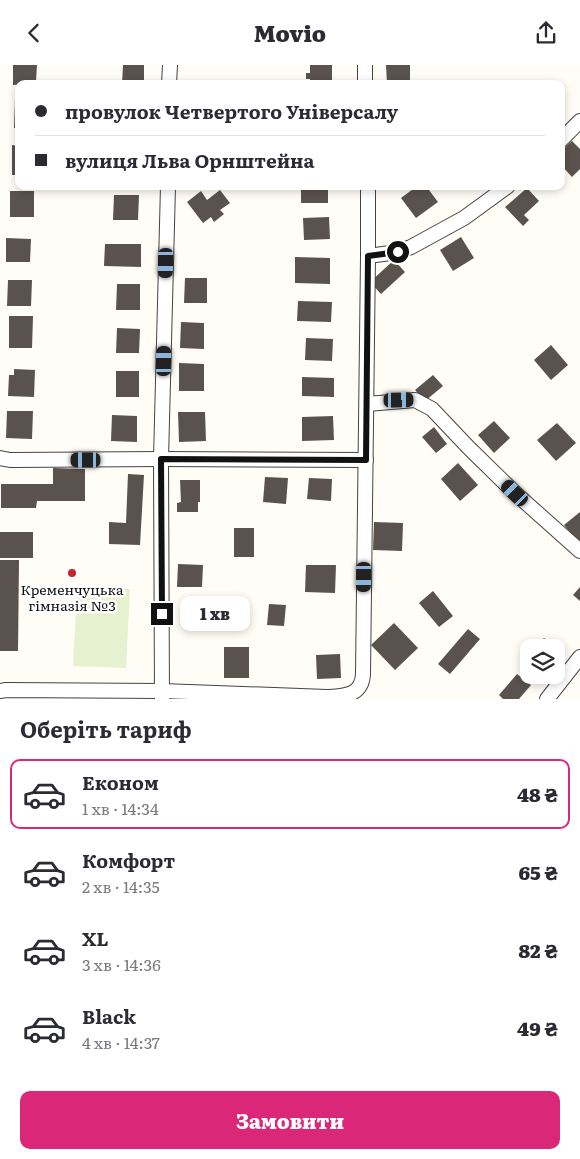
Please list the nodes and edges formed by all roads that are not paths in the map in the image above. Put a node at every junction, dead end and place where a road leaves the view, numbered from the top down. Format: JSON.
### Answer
{"nodes":[{"id":1,"x":170,"y":65,"type":"edge"},
{"id":2,"x":365,"y":65,"type":"edge"},
{"id":3,"x":169,"y":80,"type":"edge"},
{"id":4,"x":365,"y":80,"type":"edge"},
{"id":5,"x":580,"y":121,"type":"edge"},
{"id":6,"x":565,"y":136,"type":"edge"},
{"id":7,"x":168,"y":190,"type":"edge"},
{"id":8,"x":368,"y":190,"type":"edge"},
{"id":9,"x":502,"y":190,"type":"edge"},
{"id":10,"x":368,"y":256,"type":"junction"},
{"id":11,"x":367,"y":404,"type":"junction"},
{"id":12,"x":0,"y":459,"type":"edge"},
{"id":13,"x":161,"y":459,"type":"junction"},
{"id":14,"x":366,"y":460,"type":"junction"},
{"id":15,"x":580,"y":551,"type":"edge"},
{"id":16,"x":580,"y":657,"type":"edge"},
{"id":17,"x":0,"y":691,"type":"edge"},
{"id":18,"x":162,"y":695,"type":"edge"},
{"id":19,"x":547,"y":699,"type":"edge"}],
"edges":[{"from":1,"to":3,"type":"street"},
{"from":2,"to":4,"type":"street"},
{"from":5,"to":6,"type":"street"},
{"from":7,"to":13,"type":"street"},
{"from":8,"to":10,"type":"street"},
{"from":9,"to":10,"type":"street"},
{"from":10,"to":11,"type":"street"},
{"from":11,"to":14,"type":"street"},
{"from":11,"to":15,"type":"street"},
{"from":12,"to":13,"type":"street"},
{"from":13,"to":14,"type":"street"},
{"from":13,"to":18,"type":"street"},
{"from":14,"to":18,"type":"street"},
{"from":16,"to":19,"type":"street"},
{"from":17,"to":18,"type":"street"}]}
